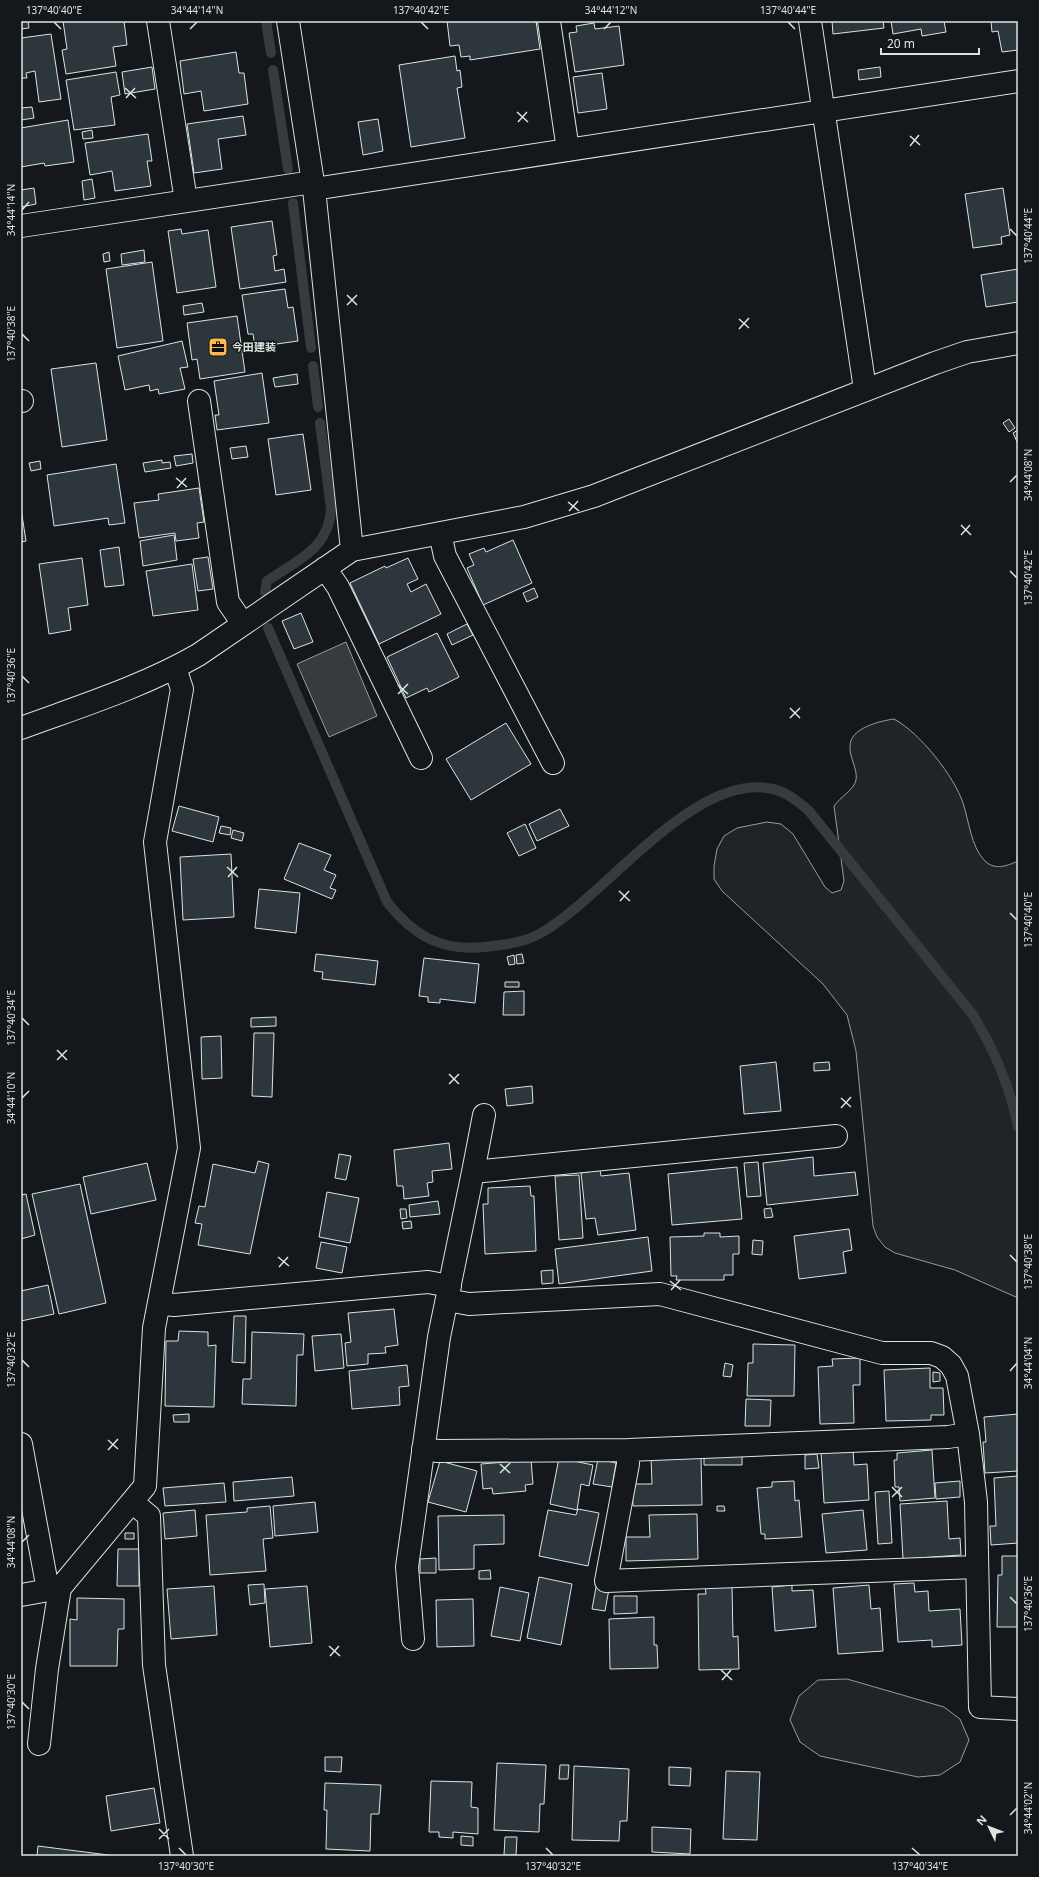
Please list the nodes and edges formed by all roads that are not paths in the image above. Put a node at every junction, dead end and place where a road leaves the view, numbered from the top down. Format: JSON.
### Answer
{"nodes":[{"id":1,"x":158,"y":21,"type":"edge"},
{"id":2,"x":288,"y":21,"type":"edge"},
{"id":3,"x":549,"y":21,"type":"edge"},
{"id":4,"x":810,"y":21,"type":"edge"},
{"id":5,"x":1018,"y":81,"type":"edge"},
{"id":6,"x":823,"y":111,"type":"junction"},
{"id":7,"x":568,"y":150,"type":"junction"},
{"id":8,"x":313,"y":186,"type":"junction"},
{"id":9,"x":186,"y":201,"type":"junction"},
{"id":10,"x":21,"y":226,"type":"edge"},
{"id":11,"x":1018,"y":343,"type":"edge"},
{"id":12,"x":865,"y":389,"type":"junction"},
{"id":13,"x":199,"y":401,"type":"dead end"},
{"id":14,"x":440,"y":533,"type":"junction"},
{"id":15,"x":352,"y":550,"type":"junction"},
{"id":16,"x":326,"y":568,"type":"junction"},
{"id":17,"x":243,"y":624,"type":"junction"},
{"id":18,"x":175,"y":668,"type":"junction"},
{"id":19,"x":21,"y":728,"type":"edge"},
{"id":20,"x":422,"y":758,"type":"dead end"},
{"id":21,"x":553,"y":764,"type":"dead end"},
{"id":22,"x":484,"y":1115,"type":"dead end"},
{"id":23,"x":836,"y":1136,"type":"dead end"},
{"id":24,"x":472,"y":1172,"type":"junction"},
{"id":25,"x":448,"y":1293,"type":"junction"},
{"id":26,"x":159,"y":1303,"type":"junction"},
{"id":27,"x":968,"y":1434,"type":"junction"},
{"id":28,"x":21,"y":1444,"type":"edge"},
{"id":29,"x":423,"y":1450,"type":"junction"},
{"id":30,"x":628,"y":1450,"type":"junction"},
{"id":31,"x":132,"y":1502,"type":"junction"},
{"id":32,"x":977,"y":1567,"type":"junction"},
{"id":33,"x":54,"y":1589,"type":"junction"},
{"id":34,"x":21,"y":1595,"type":"edge"},
{"id":35,"x":413,"y":1639,"type":"dead end"},
{"id":36,"x":1018,"y":1709,"type":"edge"},
{"id":37,"x":39,"y":1744,"type":"dead end"},
{"id":38,"x":182,"y":1856,"type":"edge"}],
"edges":[{"from":1,"to":9,"type":"street"},
{"from":2,"to":8,"type":"street"},
{"from":3,"to":7,"type":"street"},
{"from":4,"to":6,"type":"street"},
{"from":5,"to":6,"type":"street"},
{"from":6,"to":7,"type":"street"},
{"from":6,"to":12,"type":"street"},
{"from":7,"to":8,"type":"street"},
{"from":8,"to":9,"type":"street"},
{"from":8,"to":15,"type":"street"},
{"from":9,"to":10,"type":"street"},
{"from":11,"to":12,"type":"street"},
{"from":12,"to":14,"type":"street"},
{"from":13,"to":17,"type":"street"},
{"from":14,"to":15,"type":"street"},
{"from":14,"to":21,"type":"street"},
{"from":15,"to":16,"type":"street"},
{"from":16,"to":17,"type":"street"},
{"from":16,"to":20,"type":"street"},
{"from":17,"to":18,"type":"street"},
{"from":18,"to":19,"type":"street"},
{"from":18,"to":26,"type":"street"},
{"from":22,"to":24,"type":"street"},
{"from":23,"to":24,"type":"street"},
{"from":24,"to":25,"type":"street"},
{"from":25,"to":26,"type":"street"},
{"from":25,"to":27,"type":"street"},
{"from":25,"to":29,"type":"street"},
{"from":26,"to":31,"type":"street"},
{"from":27,"to":30,"type":"street"},
{"from":27,"to":32,"type":"street"},
{"from":28,"to":33,"type":"street"},
{"from":29,"to":30,"type":"street"},
{"from":29,"to":35,"type":"street"},
{"from":30,"to":32,"type":"street"},
{"from":31,"to":33,"type":"street"},
{"from":31,"to":38,"type":"street"},
{"from":32,"to":36,"type":"street"},
{"from":33,"to":34,"type":"street"},
{"from":33,"to":37,"type":"street"}]}
